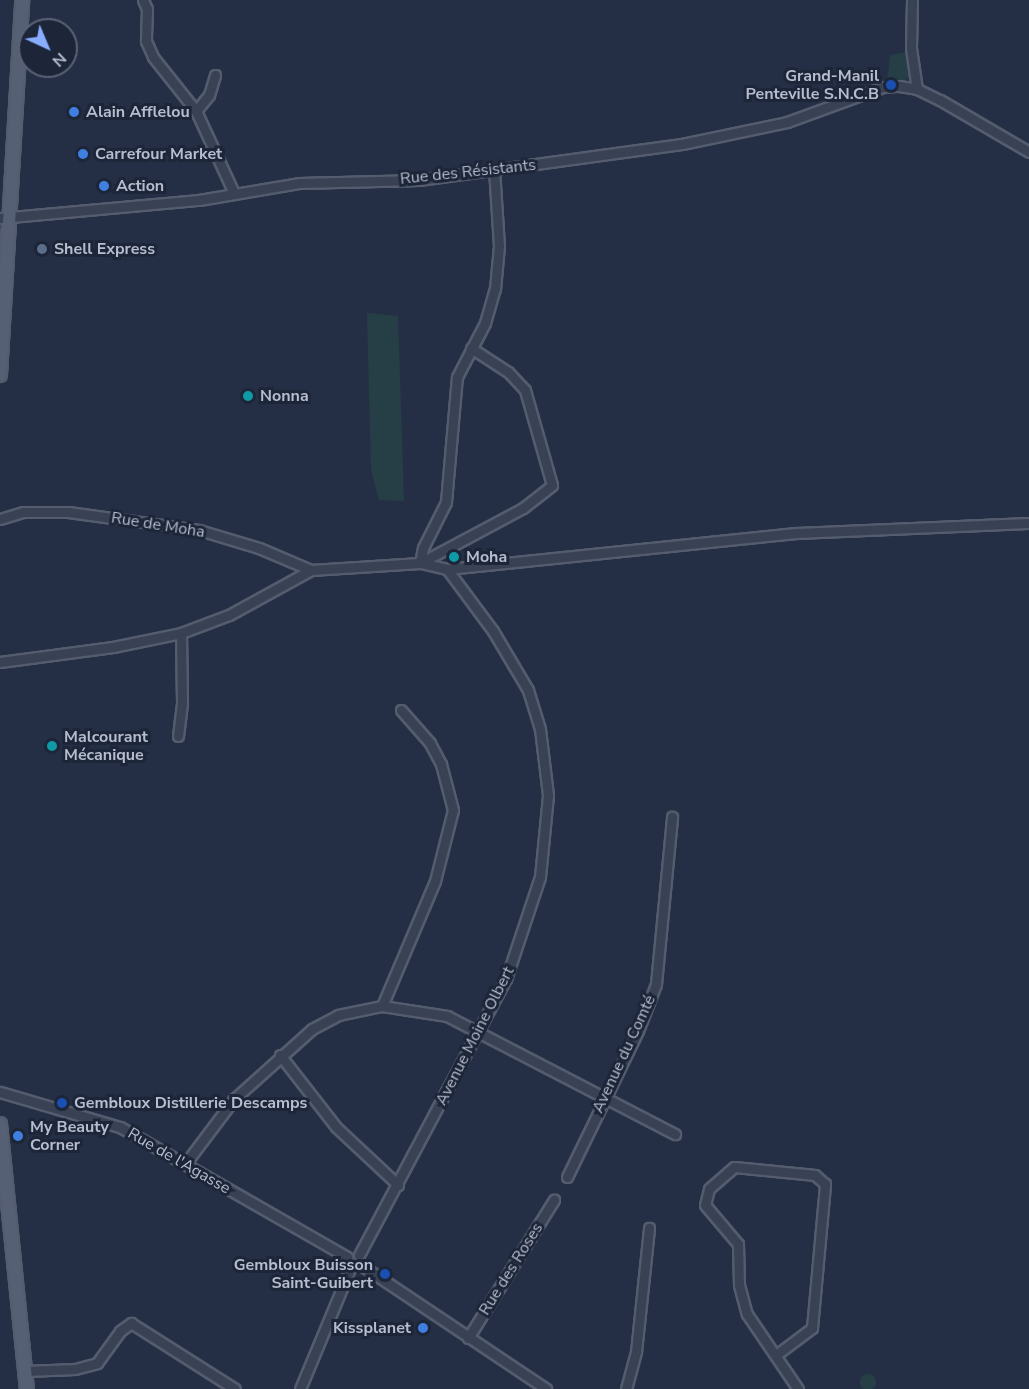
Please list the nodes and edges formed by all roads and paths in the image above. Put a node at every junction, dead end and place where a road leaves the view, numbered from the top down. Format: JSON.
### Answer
{"nodes":[{"id":1,"x":22,"y":0,"type":"edge"},
{"id":2,"x":143,"y":0,"type":"edge"},
{"id":3,"x":912,"y":0,"type":"edge"},
{"id":4,"x":215,"y":75,"type":"dead end"},
{"id":5,"x":917,"y":89,"type":"junction"},
{"id":6,"x":196,"y":111,"type":"junction"},
{"id":7,"x":1029,"y":152,"type":"edge"},
{"id":8,"x":494,"y":169,"type":"junction"},
{"id":9,"x":233,"y":191,"type":"junction"},
{"id":10,"x":5,"y":217,"type":"edge"},
{"id":11,"x":471,"y":348,"type":"junction"},
{"id":12,"x":0,"y":375,"type":"edge"},
{"id":13,"x":0,"y":519,"type":"edge"},
{"id":14,"x":1029,"y":523,"type":"edge"},
{"id":15,"x":420,"y":563,"type":"junction"},
{"id":16,"x":447,"y":569,"type":"junction"},
{"id":17,"x":311,"y":570,"type":"junction"},
{"id":18,"x":181,"y":633,"type":"junction"},
{"id":19,"x":0,"y":662,"type":"edge"},
{"id":20,"x":401,"y":710,"type":"dead end"},
{"id":21,"x":178,"y":736,"type":"dead end"},
{"id":22,"x":672,"y":817,"type":"dead end"},
{"id":23,"x":382,"y":1006,"type":"junction"},
{"id":24,"x":479,"y":1033,"type":"junction"},
{"id":25,"x":280,"y":1055,"type":"junction"},
{"id":26,"x":0,"y":1092,"type":"edge"},
{"id":27,"x":604,"y":1098,"type":"junction"},
{"id":28,"x":0,"y":1124,"type":"edge"},
{"id":29,"x":675,"y":1134,"type":"dead end"},
{"id":30,"x":185,"y":1164,"type":"junction"},
{"id":31,"x":567,"y":1177,"type":"dead end"},
{"id":32,"x":398,"y":1185,"type":"junction"},
{"id":33,"x":554,"y":1200,"type":"dead end"},
{"id":34,"x":649,"y":1228,"type":"dead end"},
{"id":35,"x":359,"y":1255,"type":"junction"},
{"id":36,"x":347,"y":1257,"type":"junction"},
{"id":37,"x":361,"y":1265,"type":"junction"},
{"id":38,"x":351,"y":1269,"type":"junction"},
{"id":39,"x":468,"y":1338,"type":"junction"},
{"id":40,"x":776,"y":1355,"type":"junction"},
{"id":41,"x":26,"y":1371,"type":"junction"},
{"id":42,"x":27,"y":1389,"type":"edge"},
{"id":43,"x":235,"y":1389,"type":"edge"},
{"id":44,"x":300,"y":1389,"type":"edge"},
{"id":45,"x":546,"y":1389,"type":"edge"},
{"id":46,"x":626,"y":1389,"type":"edge"},
{"id":47,"x":798,"y":1389,"type":"edge"}],
"edges":[{"from":1,"to":10,"type":"main road"},
{"from":2,"to":6,"type":"street"},
{"from":3,"to":5,"type":"street"},
{"from":4,"to":6,"type":"street"},
{"from":5,"to":7,"type":"street"},
{"from":5,"to":8,"type":"street","name":"Rue des Résistants"},
{"from":6,"to":9,"type":"street"},
{"from":8,"to":9,"type":"street","name":"Rue des Résistants"},
{"from":8,"to":11,"type":"street"},
{"from":9,"to":10,"type":"street","name":"Rue des Résistants"},
{"from":10,"to":12,"type":"main road"},
{"from":11,"to":15,"type":"street"},
{"from":11,"to":15,"type":"street"},
{"from":13,"to":17,"type":"street","name":"Rue de Moha"},
{"from":14,"to":16,"type":"street"},
{"from":15,"to":16,"type":"street"},
{"from":15,"to":17,"type":"street"},
{"from":16,"to":24,"type":"street","name":"Avenue Moine Olbert"},
{"from":17,"to":18,"type":"street"},
{"from":18,"to":19,"type":"street"},
{"from":18,"to":21,"type":"street"},
{"from":20,"to":23,"type":"street"},
{"from":22,"to":27,"type":"street","name":"Avenue du Comté"},
{"from":23,"to":24,"type":"street"},
{"from":23,"to":25,"type":"street"},
{"from":24,"to":27,"type":"street"},
{"from":24,"to":32,"type":"street","name":"Avenue Moine Olbert"},
{"from":25,"to":30,"type":"street"},
{"from":25,"to":32,"type":"street"},
{"from":26,"to":30,"type":"street","name":"Rue de l'Agasse"},
{"from":27,"to":29,"type":"street"},
{"from":27,"to":31,"type":"street","name":"Avenue du Comté"},
{"from":28,"to":41,"type":"main road"},
{"from":30,"to":36,"type":"street","name":"Rue de l'Agasse"},
{"from":32,"to":35,"type":"street","name":"Avenue Moine Olbert"},
{"from":33,"to":39,"type":"street","name":"Rue des Roses"},
{"from":34,"to":46,"type":"street"},
{"from":35,"to":36,"type":"street"},
{"from":35,"to":37,"type":"street"},
{"from":36,"to":38,"type":"street"},
{"from":37,"to":38,"type":"street"},
{"from":37,"to":39,"type":"street"},
{"from":38,"to":44,"type":"street"},
{"from":39,"to":45,"type":"street"},
{"from":40,"to":40,"type":"street"},
{"from":40,"to":47,"type":"street"},
{"from":41,"to":42,"type":"main road"},
{"from":41,"to":43,"type":"street"}]}
